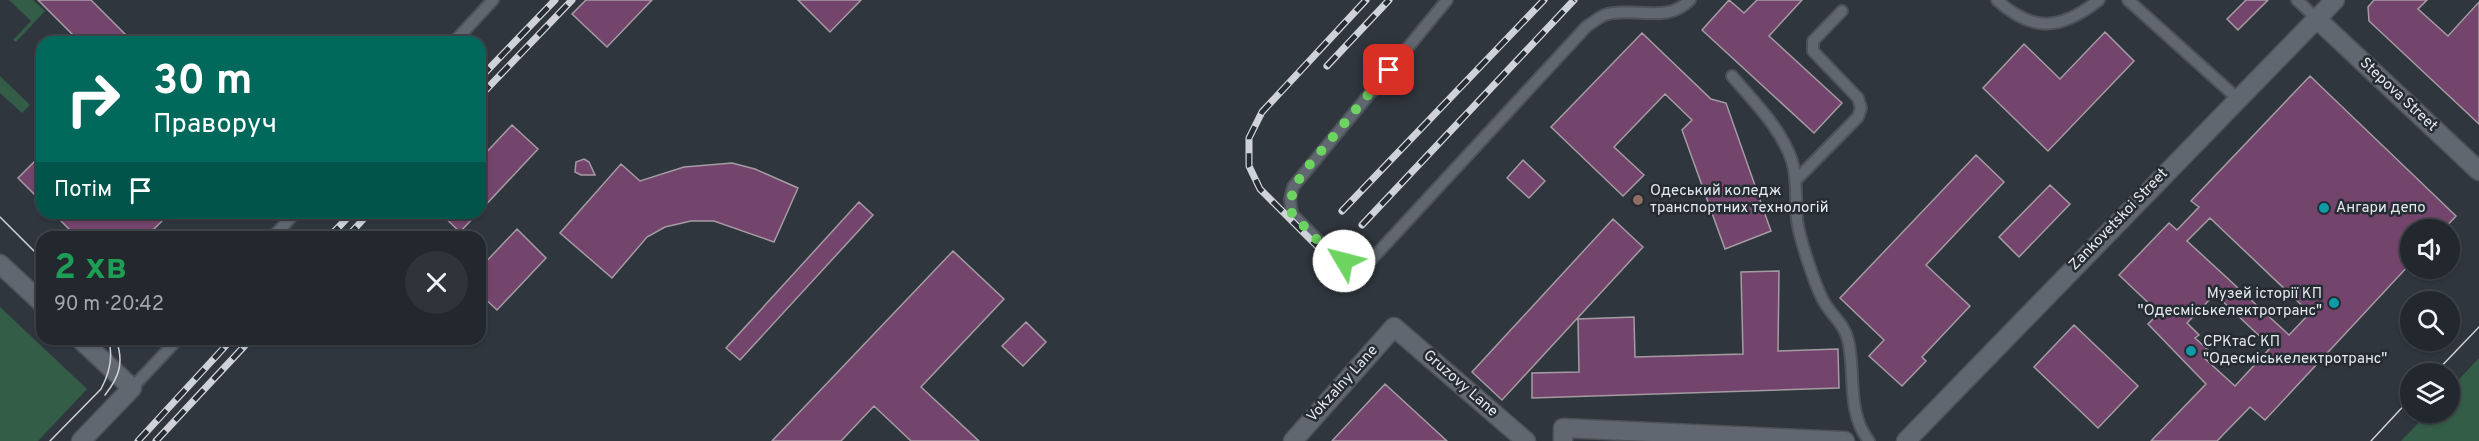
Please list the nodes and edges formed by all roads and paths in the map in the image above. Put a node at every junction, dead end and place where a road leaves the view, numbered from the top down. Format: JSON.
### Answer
{"nodes":[{"id":1,"x":494,"y":0,"type":"edge"},
{"id":2,"x":1447,"y":0,"type":"edge"},
{"id":3,"x":1690,"y":0,"type":"edge"},
{"id":4,"x":1997,"y":0,"type":"edge"},
{"id":5,"x":2099,"y":0,"type":"edge"},
{"id":6,"x":2128,"y":0,"type":"edge"},
{"id":7,"x":2297,"y":0,"type":"edge"},
{"id":8,"x":2335,"y":0,"type":"edge"},
{"id":9,"x":1842,"y":11,"type":"dead end"},
{"id":10,"x":2317,"y":19,"type":"junction"},
{"id":11,"x":460,"y":36,"type":"edge"},
{"id":12,"x":1732,"y":75,"type":"dead end"},
{"id":13,"x":2237,"y":98,"type":"junction"},
{"id":14,"x":2479,"y":171,"type":"edge"},
{"id":15,"x":1797,"y":179,"type":"junction"},
{"id":16,"x":290,"y":219,"type":"edge"},
{"id":17,"x":278,"y":231,"type":"edge"},
{"id":18,"x":0,"y":264,"type":"edge"},
{"id":19,"x":36,"y":297,"type":"edge"},
{"id":20,"x":1394,"y":327,"type":"joint"},
{"id":21,"x":86,"y":345,"type":"edge"},
{"id":22,"x":172,"y":345,"type":"edge"},
{"id":23,"x":132,"y":388,"type":"junction"},
{"id":24,"x":1563,"y":435,"type":"edge"},
{"id":25,"x":81,"y":441,"type":"edge"},
{"id":26,"x":1293,"y":441,"type":"edge"},
{"id":27,"x":1526,"y":441,"type":"edge"},
{"id":28,"x":1845,"y":441,"type":"edge"},
{"id":29,"x":1869,"y":441,"type":"edge"},
{"id":30,"x":1906,"y":441,"type":"edge"}],
"edges":[{"from":1,"to":11,"type":"lane"},
{"from":2,"to":3,"type":"lane"},
{"from":4,"to":5,"type":"lane"},
{"from":6,"to":13,"type":"lane"},
{"from":7,"to":10,"type":"lane"},
{"from":8,"to":10,"type":"street","name":"Zankovetskoi Street"},
{"from":9,"to":15,"type":"lane"},
{"from":10,"to":13,"type":"street","name":"Zankovetskoi Street"},
{"from":10,"to":14,"type":"street","name":"Stepova Street"},
{"from":12,"to":15,"type":"lane"},
{"from":13,"to":30,"type":"street","name":"Zankovetskoi Street"},
{"from":15,"to":29,"type":"lane"},
{"from":16,"to":17,"type":"lane"},
{"from":18,"to":19,"type":"street"},
{"from":20,"to":26,"type":"street","name":"Vokzalny Lane"},
{"from":20,"to":27,"type":"street","name":"Gruzovy Lane"},
{"from":21,"to":23,"type":"street"},
{"from":22,"to":23,"type":"lane"},
{"from":23,"to":25,"type":"street"},
{"from":24,"to":28,"type":"street"}]}
